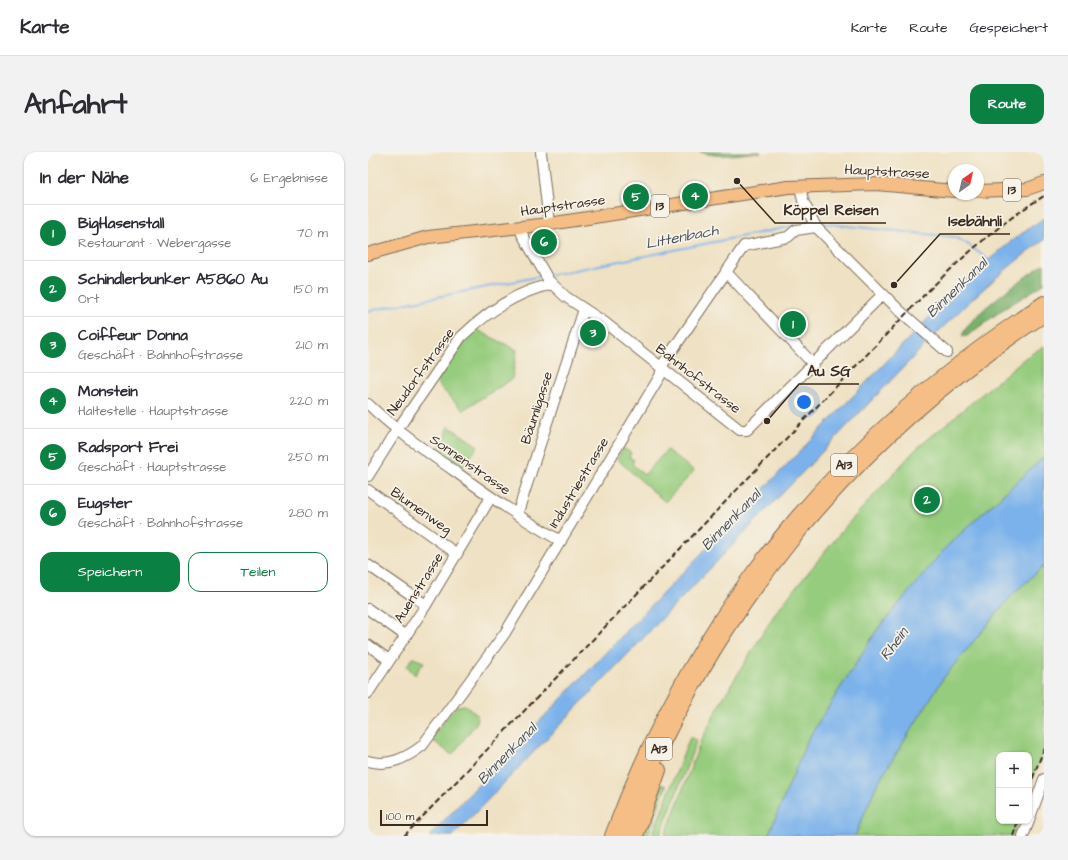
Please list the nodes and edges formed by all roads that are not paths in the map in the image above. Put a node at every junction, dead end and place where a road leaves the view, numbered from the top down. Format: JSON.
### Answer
{"nodes":[{"id":1,"x":542,"y":152,"type":"edge"},
{"id":2,"x":1044,"y":183,"type":"edge"},
{"id":3,"x":800,"y":186,"type":"junction"},
{"id":4,"x":948,"y":190,"type":"edge"},
{"id":5,"x":984,"y":192,"type":"edge"},
{"id":6,"x":813,"y":223,"type":"junction"},
{"id":7,"x":549,"y":224,"type":"junction"},
{"id":8,"x":521,"y":228,"type":"junction"},
{"id":9,"x":368,"y":254,"type":"edge"},
{"id":10,"x":726,"y":272,"type":"junction"},
{"id":11,"x":550,"y":283,"type":"junction"},
{"id":12,"x":883,"y":294,"type":"junction"},
{"id":13,"x":1044,"y":303,"type":"edge"},
{"id":14,"x":584,"y":309,"type":"junction"},
{"id":15,"x":1044,"y":316,"type":"edge"},
{"id":16,"x":944,"y":349,"type":"dead end"},
{"id":17,"x":813,"y":364,"type":"junction"},
{"id":18,"x":661,"y":368,"type":"junction"},
{"id":19,"x":368,"y":404,"type":"edge"},
{"id":20,"x":397,"y":430,"type":"junction"},
{"id":21,"x":368,"y":476,"type":"edge"},
{"id":22,"x":368,"y":490,"type":"edge"},
{"id":23,"x":491,"y":497,"type":"junction"},
{"id":24,"x":517,"y":515,"type":"junction"},
{"id":25,"x":561,"y":541,"type":"junction"},
{"id":26,"x":457,"y":554,"type":"junction"},
{"id":27,"x":368,"y":565,"type":"edge"},
{"id":28,"x":426,"y":605,"type":"junction"},
{"id":29,"x":368,"y":609,"type":"edge"},
{"id":30,"x":406,"y":636,"type":"junction"},
{"id":31,"x":368,"y":645,"type":"edge"},
{"id":32,"x":390,"y":660,"type":"junction"},
{"id":33,"x":704,"y":665,"type":"junction"},
{"id":34,"x":369,"y":688,"type":"edge"},
{"id":35,"x":368,"y":761,"type":"edge"},
{"id":36,"x":1044,"y":779,"type":"edge"},
{"id":37,"x":631,"y":785,"type":"junction"},
{"id":38,"x":1041,"y":793,"type":"edge"},
{"id":39,"x":1032,"y":813,"type":"edge"},
{"id":40,"x":1028,"y":824,"type":"edge"},
{"id":41,"x":602,"y":836,"type":"edge"},
{"id":42,"x":612,"y":836,"type":"edge"},
{"id":43,"x":623,"y":836,"type":"edge"},
{"id":44,"x":636,"y":836,"type":"edge"},
{"id":45,"x":1024,"y":836,"type":"edge"}],
"edges":[{"from":1,"to":7,"type":"street"},
{"from":2,"to":5,"type":"main road","number":"13"},
{"from":3,"to":4,"type":"main road","name":"Hauptstrasse","number":"13"},
{"from":3,"to":6,"type":"street"},
{"from":3,"to":7,"type":"main road","name":"Hauptstrasse","number":"13"},
{"from":6,"to":10,"type":"street","name":"Industriestrasse"},
{"from":6,"to":12,"type":"street"},
{"from":7,"to":8,"type":"main road","name":"Hauptstrasse","number":"13"},
{"from":8,"to":9,"type":"main road","name":"Hauptstrasse","number":"13"},
{"from":8,"to":11,"type":"street","name":"Bahnhofstrasse"},
{"from":10,"to":17,"type":"street"},
{"from":10,"to":18,"type":"street","name":"Industriestrasse"},
{"from":11,"to":14,"type":"street","name":"Bahnhofstrasse"},
{"from":11,"to":20,"type":"street","name":"Neudorfstrasse"},
{"from":12,"to":16,"type":"street"},
{"from":12,"to":17,"type":"street","name":"Bahnhofstrasse"},
{"from":13,"to":37,"type":"highway","number":"A13"},
{"from":14,"to":18,"type":"street","name":"Bahnhofstrasse"},
{"from":14,"to":24,"type":"street","name":"Bäumligasse"},
{"from":15,"to":33,"type":"highway","number":"A13"},
{"from":17,"to":18,"type":"street","name":"Bahnhofstrasse"},
{"from":18,"to":25,"type":"street","name":"Industriestrasse"},
{"from":19,"to":20,"type":"street","name":"Sonnenstrasse"},
{"from":20,"to":21,"type":"street","name":"Neudorfstrasse"},
{"from":20,"to":23,"type":"street","name":"Sonnenstrasse"},
{"from":22,"to":26,"type":"street","name":"Blumenweg"},
{"from":23,"to":24,"type":"street","name":"Sonnenstrasse"},
{"from":23,"to":26,"type":"street","name":"Auenstrasse"},
{"from":24,"to":25,"type":"street","name":"Sonnenstrasse"},
{"from":25,"to":35,"type":"street","name":"Industriestrasse"},
{"from":26,"to":28,"type":"street","name":"Auenstrasse"},
{"from":27,"to":28,"type":"street"},
{"from":28,"to":30,"type":"street","name":"Auenstrasse"},
{"from":29,"to":30,"type":"street"},
{"from":30,"to":32,"type":"street","name":"Auenstrasse"},
{"from":31,"to":32,"type":"street"},
{"from":32,"to":34,"type":"street","name":"Auenstrasse"},
{"from":33,"to":43,"type":"highway","number":"A13"},
{"from":33,"to":44,"type":"highway","number":"A13"},
{"from":36,"to":38,"type":"street"},
{"from":37,"to":41,"type":"highway","number":"A13"},
{"from":37,"to":42,"type":"highway","number":"A13"},
{"from":38,"to":39,"type":"street"},
{"from":40,"to":45,"type":"street"}]}
